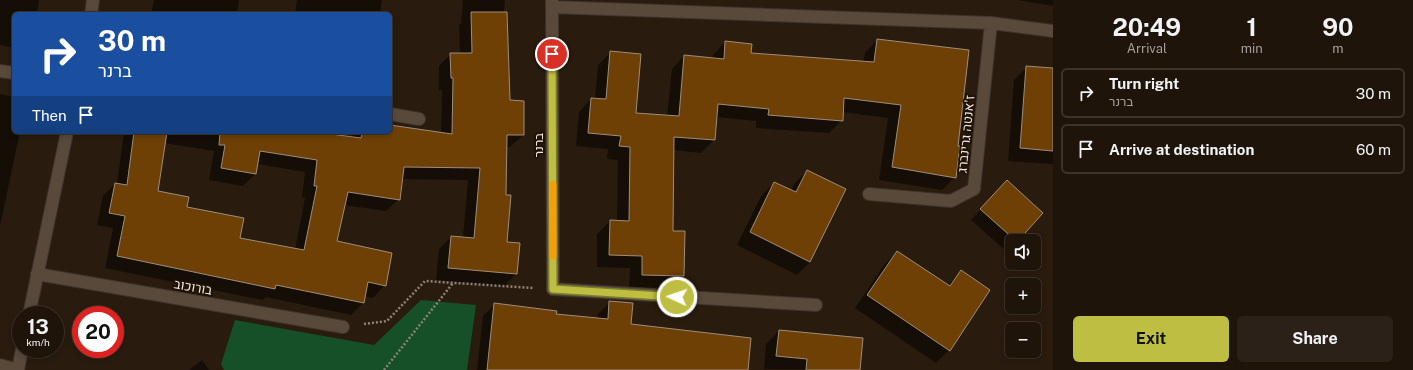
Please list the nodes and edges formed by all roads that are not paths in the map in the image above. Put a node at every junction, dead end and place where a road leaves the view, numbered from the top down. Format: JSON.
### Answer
{"nodes":[{"id":1,"x":93,"y":0,"type":"edge"},
{"id":2,"x":552,"y":4,"type":"edge"},
{"id":3,"x":91,"y":12,"type":"edge"},
{"id":4,"x":991,"y":23,"type":"junction"},
{"id":5,"x":1053,"y":31,"type":"edge"},
{"id":6,"x":0,"y":71,"type":"edge"},
{"id":7,"x":12,"y":73,"type":"edge"},
{"id":8,"x":392,"y":114,"type":"edge"},
{"id":9,"x":419,"y":119,"type":"dead end"},
{"id":10,"x":67,"y":134,"type":"edge"},
{"id":11,"x":869,"y":194,"type":"dead end"},
{"id":12,"x":37,"y":274,"type":"junction"},
{"id":13,"x":816,"y":305,"type":"dead end"},
{"id":14,"x":31,"y":306,"type":"edge"},
{"id":15,"x":344,"y":327,"type":"road end"},
{"id":16,"x":20,"y":358,"type":"edge"},
{"id":17,"x":0,"y":365,"type":"edge"},
{"id":18,"x":18,"y":370,"type":"edge"}],
"edges":[{"from":1,"to":3,"type":"street"},
{"from":2,"to":4,"type":"street"},
{"from":2,"to":13,"type":"street","name":"ברנר"},
{"from":4,"to":5,"type":"street"},
{"from":4,"to":11,"type":"street","name":"ז'אנטה גרינברג"},
{"from":6,"to":7,"type":"street"},
{"from":8,"to":9,"type":"street"},
{"from":10,"to":12,"type":"street"},
{"from":12,"to":14,"type":"street"},
{"from":12,"to":15,"type":"street","name":"בורוכוב"},
{"from":16,"to":18,"type":"street"},
{"from":17,"to":18,"type":"street"}]}
